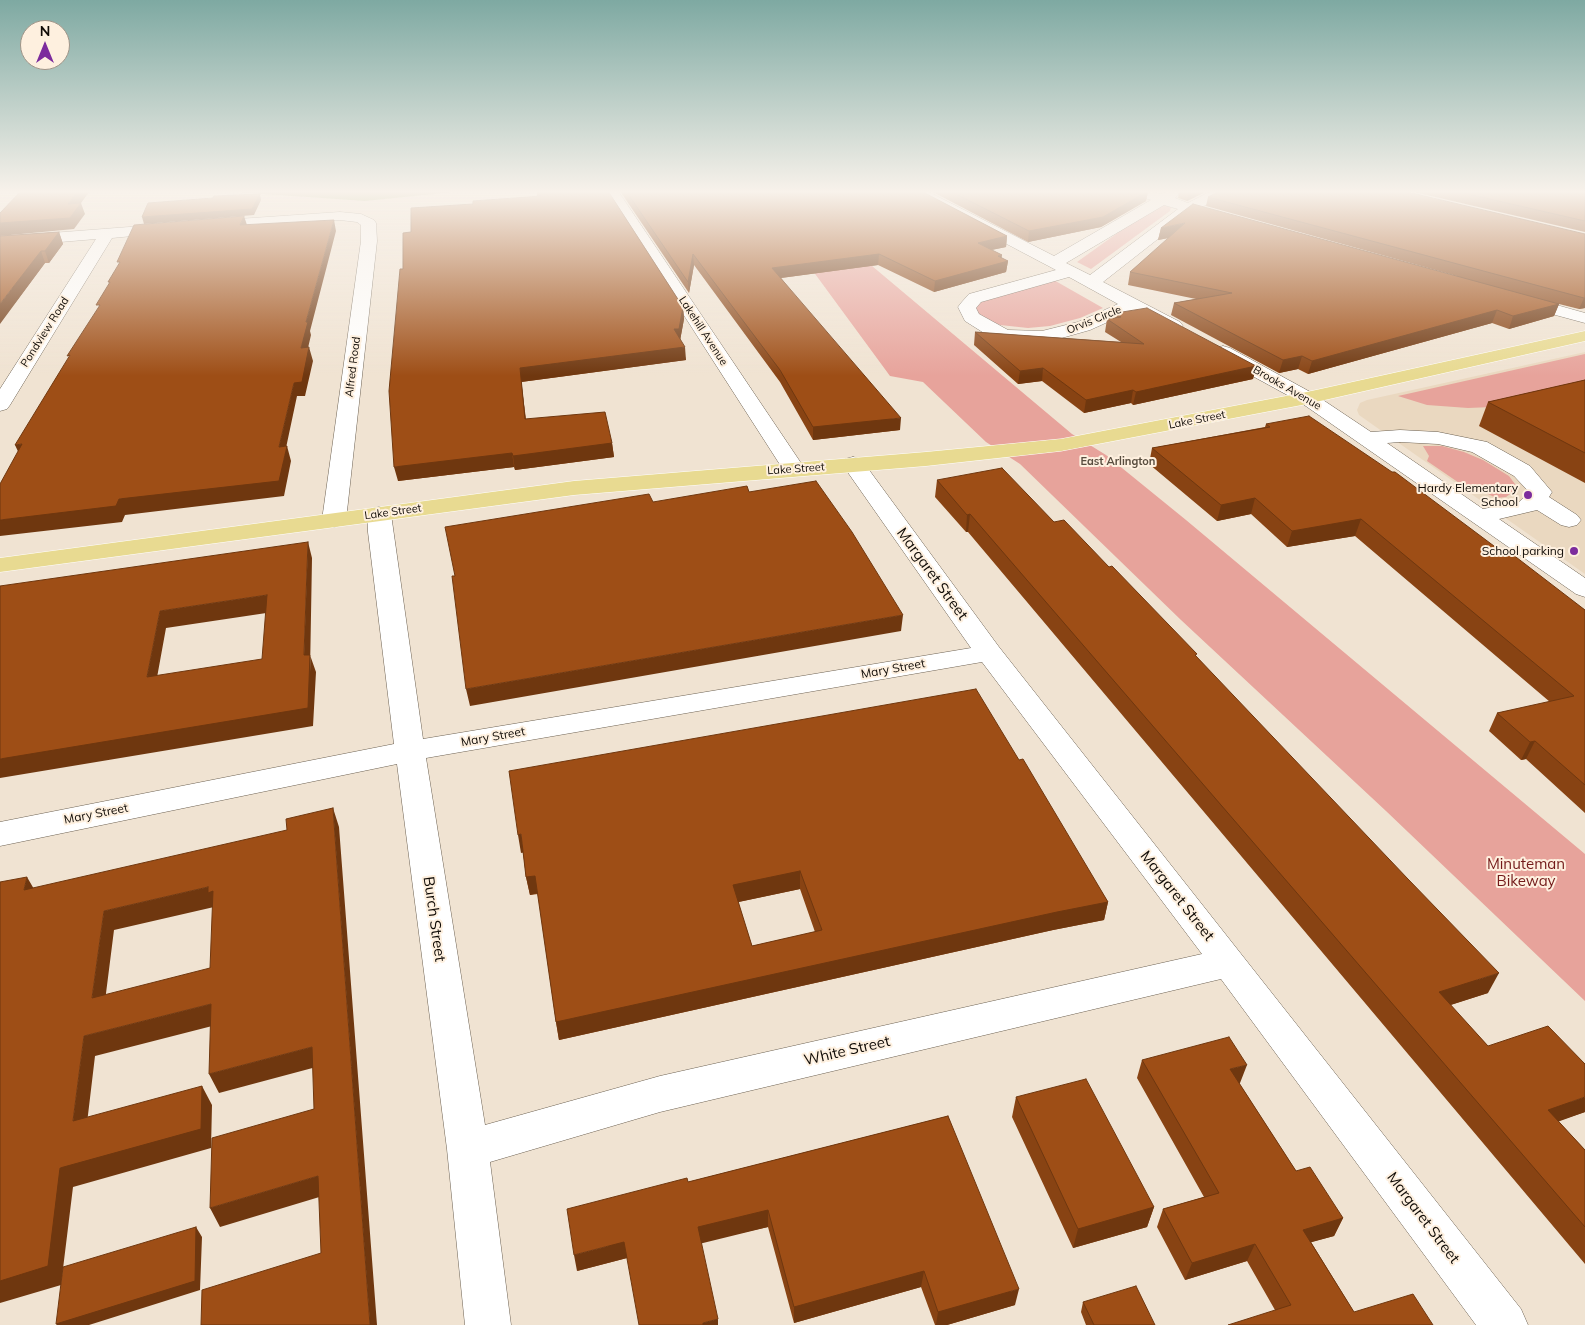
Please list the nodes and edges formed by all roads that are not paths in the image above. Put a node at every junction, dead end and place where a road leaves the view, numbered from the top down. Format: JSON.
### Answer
{"nodes":[{"id":1,"x":96,"y":253,"type":"edge"},
{"id":2,"x":368,"y":253,"type":"edge"},
{"id":3,"x":652,"y":253,"type":"edge"},
{"id":4,"x":1035,"y":253,"type":"edge"},
{"id":5,"x":1083,"y":253,"type":"edge"},
{"id":6,"x":1130,"y":253,"type":"edge"},
{"id":7,"x":1062,"y":267,"type":"junction"},
{"id":8,"x":1092,"y":282,"type":"junction"},
{"id":9,"x":1508,"y":296,"type":"edge"},
{"id":10,"x":1132,"y":304,"type":"junction"},
{"id":11,"x":1585,"y":318,"type":"edge"},
{"id":12,"x":1185,"y":332,"type":"edge"},
{"id":13,"x":1585,"y":336,"type":"edge"},
{"id":14,"x":1211,"y":346,"type":"edge"},
{"id":15,"x":1307,"y":398,"type":"junction"},
{"id":16,"x":0,"y":405,"type":"edge"},
{"id":17,"x":1365,"y":439,"type":"junction"},
{"id":18,"x":853,"y":464,"type":"junction"},
{"id":19,"x":794,"y":469,"type":"junction"},
{"id":20,"x":1536,"y":499,"type":"junction"},
{"id":21,"x":379,"y":514,"type":"junction"},
{"id":22,"x":1481,"y":516,"type":"junction"},
{"id":23,"x":334,"y":520,"type":"junction"},
{"id":24,"x":1569,"y":520,"type":"dead end"},
{"id":25,"x":0,"y":565,"type":"edge"},
{"id":26,"x":1585,"y":590,"type":"edge"},
{"id":27,"x":989,"y":652,"type":"junction"},
{"id":28,"x":410,"y":750,"type":"junction"},
{"id":29,"x":0,"y":834,"type":"edge"},
{"id":30,"x":1229,"y":963,"type":"junction"},
{"id":31,"x":468,"y":1149,"type":"junction"},
{"id":32,"x":488,"y":1325,"type":"edge"},
{"id":33,"x":1505,"y":1325,"type":"edge"}],
"edges":[{"from":1,"to":16,"type":"street","name":"Pondview Road"},
{"from":2,"to":23,"type":"street","name":"Alfred Road"},
{"from":3,"to":19,"type":"street","name":"Lakehill Avenue"},
{"from":4,"to":7,"type":"street"},
{"from":5,"to":7,"type":"street"},
{"from":6,"to":8,"type":"street"},
{"from":7,"to":8,"type":"street"},
{"from":7,"to":10,"type":"street","name":"Orvis Circle"},
{"from":8,"to":10,"type":"street"},
{"from":9,"to":11,"type":"street"},
{"from":10,"to":12,"type":"street"},
{"from":13,"to":15,"type":"main road","name":"Lake Street"},
{"from":14,"to":15,"type":"street","name":"Brooks Avenue"},
{"from":15,"to":17,"type":"street","name":"Brooks Avenue"},
{"from":15,"to":18,"type":"main road","name":"Lake Street"},
{"from":17,"to":20,"type":"street"},
{"from":17,"to":22,"type":"street","name":"Brooks Avenue"},
{"from":18,"to":19,"type":"main road","name":"Lake Street"},
{"from":18,"to":27,"type":"street","name":"Margaret Street"},
{"from":19,"to":21,"type":"main road","name":"Lake Street"},
{"from":20,"to":22,"type":"street"},
{"from":20,"to":24,"type":"street"},
{"from":21,"to":23,"type":"main road","name":"Lake Street"},
{"from":21,"to":28,"type":"street","name":"Burch Street"},
{"from":22,"to":26,"type":"street","name":"Brooks Avenue"},
{"from":23,"to":25,"type":"main road","name":"Lake Street"},
{"from":27,"to":28,"type":"street","name":"Mary Street"},
{"from":27,"to":30,"type":"street","name":"Margaret Street"},
{"from":28,"to":29,"type":"street","name":"Mary Street"},
{"from":28,"to":31,"type":"street","name":"Burch Street"},
{"from":30,"to":31,"type":"street","name":"White Street"},
{"from":30,"to":33,"type":"street","name":"Margaret Street"},
{"from":31,"to":32,"type":"street","name":"Burch Street"}]}
